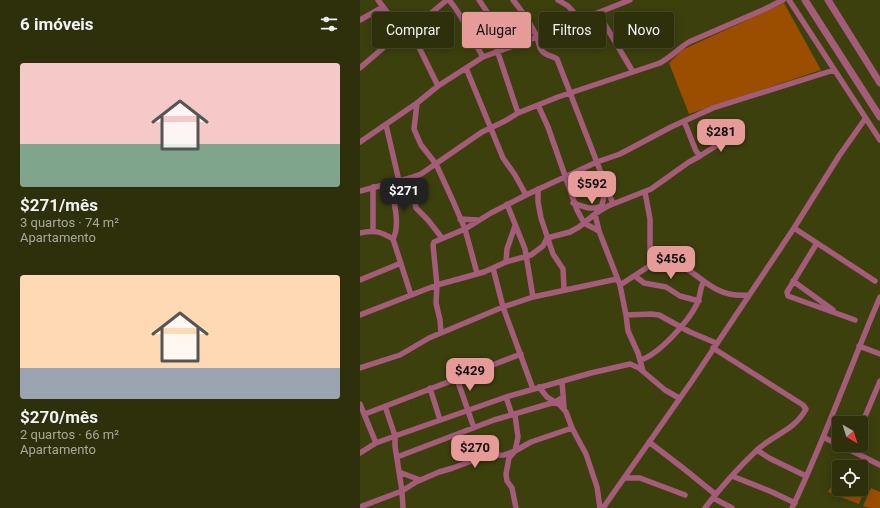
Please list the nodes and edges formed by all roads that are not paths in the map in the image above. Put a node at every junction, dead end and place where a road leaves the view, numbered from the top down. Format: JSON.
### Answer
{"nodes":[{"id":1,"x":378,"y":0,"type":"edge"},
{"id":2,"x":448,"y":0,"type":"edge"},
{"id":3,"x":480,"y":0,"type":"edge"},
{"id":4,"x":513,"y":0,"type":"edge"},
{"id":5,"x":558,"y":0,"type":"edge"},
{"id":6,"x":630,"y":0,"type":"edge"},
{"id":7,"x":783,"y":0,"type":"edge"},
{"id":8,"x":789,"y":0,"type":"edge"},
{"id":9,"x":805,"y":0,"type":"edge"},
{"id":10,"x":828,"y":0,"type":"edge"},
{"id":11,"x":617,"y":2,"type":"edge"},
{"id":12,"x":383,"y":7,"type":"junction"},
{"id":13,"x":387,"y":12,"type":"edge"},
{"id":14,"x":434,"y":12,"type":"edge"},
{"id":15,"x":488,"y":12,"type":"edge"},
{"id":16,"x":574,"y":12,"type":"edge"},
{"id":17,"x":600,"y":12,"type":"edge"},
{"id":18,"x":360,"y":20,"type":"edge"},
{"id":19,"x":606,"y":26,"type":"edge"},
{"id":20,"x":537,"y":37,"type":"junction"},
{"id":21,"x":531,"y":39,"type":"edge"},
{"id":22,"x":384,"y":48,"type":"edge"},
{"id":23,"x":419,"y":48,"type":"edge"},
{"id":24,"x":504,"y":48,"type":"edge"},
{"id":25,"x":497,"y":50,"type":"junction"},
{"id":26,"x":483,"y":56,"type":"junction"},
{"id":27,"x":360,"y":68,"type":"edge"},
{"id":28,"x":466,"y":68,"type":"junction"},
{"id":29,"x":834,"y":70,"type":"junction"},
{"id":30,"x":633,"y":72,"type":"junction"},
{"id":31,"x":880,"y":83,"type":"edge"},
{"id":32,"x":438,"y":86,"type":"junction"},
{"id":33,"x":571,"y":93,"type":"junction"},
{"id":34,"x":417,"y":103,"type":"junction"},
{"id":35,"x":538,"y":105,"type":"junction"},
{"id":36,"x":518,"y":114,"type":"junction"},
{"id":37,"x":880,"y":117,"type":"edge"},
{"id":38,"x":865,"y":119,"type":"junction"},
{"id":39,"x":684,"y":121,"type":"junction"},
{"id":40,"x":386,"y":125,"type":"junction"},
{"id":41,"x":490,"y":128,"type":"junction"},
{"id":42,"x":733,"y":135,"type":"dead end"},
{"id":43,"x":880,"y":140,"type":"edge"},
{"id":44,"x":360,"y":142,"type":"edge"},
{"id":45,"x":700,"y":156,"type":"junction"},
{"id":46,"x":597,"y":162,"type":"junction"},
{"id":47,"x":436,"y":164,"type":"junction"},
{"id":48,"x":573,"y":173,"type":"junction"},
{"id":49,"x":564,"y":177,"type":"junction"},
{"id":50,"x":410,"y":178,"type":"junction"},
{"id":51,"x":398,"y":181,"type":"junction"},
{"id":52,"x":390,"y":183,"type":"junction"},
{"id":53,"x":373,"y":187,"type":"junction"},
{"id":54,"x":568,"y":187,"type":"junction"},
{"id":55,"x":606,"y":187,"type":"junction"},
{"id":56,"x":538,"y":189,"type":"junction"},
{"id":57,"x":360,"y":191,"type":"edge"},
{"id":58,"x":644,"y":192,"type":"junction"},
{"id":59,"x":526,"y":195,"type":"junction"},
{"id":60,"x":573,"y":202,"type":"junction"},
{"id":61,"x":507,"y":204,"type":"junction"},
{"id":62,"x":613,"y":204,"type":"junction"},
{"id":63,"x":601,"y":208,"type":"junction"},
{"id":64,"x":595,"y":214,"type":"junction"},
{"id":65,"x":460,"y":219,"type":"junction"},
{"id":66,"x":478,"y":220,"type":"junction"},
{"id":67,"x":584,"y":223,"type":"junction"},
{"id":68,"x":515,"y":226,"type":"junction"},
{"id":69,"x":794,"y":228,"type":"junction"},
{"id":70,"x":465,"y":229,"type":"junction"},
{"id":71,"x":373,"y":230,"type":"junction"},
{"id":72,"x":599,"y":231,"type":"junction"},
{"id":73,"x":360,"y":233,"type":"edge"},
{"id":74,"x":442,"y":238,"type":"junction"},
{"id":75,"x":547,"y":238,"type":"junction"},
{"id":76,"x":393,"y":239,"type":"junction"},
{"id":77,"x":817,"y":243,"type":"junction"},
{"id":78,"x":526,"y":256,"type":"junction"},
{"id":79,"x":506,"y":262,"type":"junction"},
{"id":80,"x":401,"y":263,"type":"junction"},
{"id":81,"x":650,"y":266,"type":"junction"},
{"id":82,"x":493,"y":268,"type":"junction"},
{"id":83,"x":477,"y":273,"type":"junction"},
{"id":84,"x":635,"y":276,"type":"junction"},
{"id":85,"x":617,"y":279,"type":"junction"},
{"id":86,"x":360,"y":280,"type":"edge"},
{"id":87,"x":704,"y":281,"type":"junction"},
{"id":88,"x":793,"y":281,"type":"junction"},
{"id":89,"x":875,"y":281,"type":"dead end"},
{"id":90,"x":437,"y":285,"type":"junction"},
{"id":91,"x":620,"y":285,"type":"junction"},
{"id":92,"x":564,"y":289,"type":"junction"},
{"id":93,"x":411,"y":295,"type":"junction"},
{"id":94,"x":749,"y":295,"type":"junction"},
{"id":95,"x":533,"y":297,"type":"junction"},
{"id":96,"x":880,"y":297,"type":"edge"},
{"id":97,"x":699,"y":301,"type":"junction"},
{"id":98,"x":503,"y":306,"type":"junction"},
{"id":99,"x":360,"y":315,"type":"edge"},
{"id":100,"x":626,"y":315,"type":"junction"},
{"id":101,"x":839,"y":315,"type":"junction"},
{"id":102,"x":855,"y":320,"type":"dead end"},
{"id":103,"x":681,"y":327,"type":"junction"},
{"id":104,"x":441,"y":333,"type":"junction"},
{"id":105,"x":715,"y":345,"type":"junction"},
{"id":106,"x":859,"y":346,"type":"junction"},
{"id":107,"x":521,"y":354,"type":"junction"},
{"id":108,"x":880,"y":354,"type":"edge"},
{"id":109,"x":641,"y":360,"type":"junction"},
{"id":110,"x":360,"y":368,"type":"edge"},
{"id":111,"x":644,"y":371,"type":"junction"},
{"id":112,"x":457,"y":379,"type":"junction"},
{"id":113,"x":562,"y":381,"type":"junction"},
{"id":114,"x":880,"y":381,"type":"edge"},
{"id":115,"x":550,"y":385,"type":"junction"},
{"id":116,"x":539,"y":387,"type":"junction"},
{"id":117,"x":430,"y":388,"type":"junction"},
{"id":118,"x":533,"y":389,"type":"junction"},
{"id":119,"x":506,"y":397,"type":"junction"},
{"id":120,"x":547,"y":397,"type":"junction"},
{"id":121,"x":563,"y":397,"type":"junction"},
{"id":122,"x":678,"y":398,"type":"junction"},
{"id":123,"x":555,"y":402,"type":"junction"},
{"id":124,"x":360,"y":404,"type":"edge"},
{"id":125,"x":385,"y":406,"type":"junction"},
{"id":126,"x":564,"y":408,"type":"junction"},
{"id":127,"x":468,"y":410,"type":"junction"},
{"id":128,"x":365,"y":414,"type":"junction"},
{"id":129,"x":514,"y":415,"type":"junction"},
{"id":130,"x":865,"y":416,"type":"edge"},
{"id":131,"x":440,"y":420,"type":"junction"},
{"id":132,"x":474,"y":428,"type":"junction"},
{"id":133,"x":572,"y":428,"type":"junction"},
{"id":134,"x":395,"y":436,"type":"junction"},
{"id":135,"x":823,"y":437,"type":"junction"},
{"id":136,"x":649,"y":442,"type":"junction"},
{"id":137,"x":832,"y":442,"type":"edge"},
{"id":138,"x":376,"y":443,"type":"junction"},
{"id":139,"x":360,"y":447,"type":"edge"},
{"id":140,"x":758,"y":450,"type":"junction"},
{"id":141,"x":363,"y":451,"type":"edge"},
{"id":142,"x":515,"y":451,"type":"junction"},
{"id":143,"x":859,"y":452,"type":"edge"},
{"id":144,"x":396,"y":457,"type":"junction"},
{"id":145,"x":879,"y":464,"type":"edge"},
{"id":146,"x":399,"y":472,"type":"junction"},
{"id":147,"x":732,"y":476,"type":"junction"},
{"id":148,"x":806,"y":476,"type":"junction"},
{"id":149,"x":624,"y":478,"type":"junction"},
{"id":150,"x":420,"y":480,"type":"junction"},
{"id":151,"x":402,"y":490,"type":"junction"},
{"id":152,"x":685,"y":495,"type":"dead end"},
{"id":153,"x":714,"y":496,"type":"junction"},
{"id":154,"x":599,"y":498,"type":"junction"},
{"id":155,"x":610,"y":499,"type":"junction"},
{"id":156,"x":794,"y":506,"type":"edge"},
{"id":157,"x":360,"y":507,"type":"edge"},
{"id":158,"x":402,"y":508,"type":"edge"},
{"id":159,"x":516,"y":508,"type":"edge"},
{"id":160,"x":600,"y":508,"type":"edge"},
{"id":161,"x":603,"y":508,"type":"edge"},
{"id":162,"x":706,"y":508,"type":"edge"},
{"id":163,"x":732,"y":508,"type":"edge"}],
"edges":[{"from":1,"to":12,"type":"street"},
{"from":2,"to":14,"type":"street"},
{"from":2,"to":26,"type":"street"},
{"from":3,"to":15,"type":"street"},
{"from":4,"to":20,"type":"street"},
{"from":5,"to":16,"type":"street"},
{"from":6,"to":11,"type":"street"},
{"from":7,"to":30,"type":"street"},
{"from":8,"to":29,"type":"street"},
{"from":9,"to":37,"type":"street"},
{"from":10,"to":31,"type":"street"},
{"from":11,"to":17,"type":"street"},
{"from":12,"to":13,"type":"street"},
{"from":12,"to":18,"type":"street"},
{"from":19,"to":30,"type":"street"},
{"from":20,"to":21,"type":"street"},
{"from":20,"to":33,"type":"street"},
{"from":22,"to":27,"type":"street"},
{"from":23,"to":32,"type":"street"},
{"from":24,"to":25,"type":"street"},
{"from":25,"to":26,"type":"street"},
{"from":25,"to":36,"type":"street"},
{"from":26,"to":28,"type":"street"},
{"from":28,"to":32,"type":"street"},
{"from":28,"to":41,"type":"street"},
{"from":29,"to":38,"type":"street"},
{"from":29,"to":39,"type":"street"},
{"from":30,"to":33,"type":"street"},
{"from":32,"to":34,"type":"street"},
{"from":33,"to":35,"type":"street"},
{"from":33,"to":46,"type":"street"},
{"from":34,"to":40,"type":"street"},
{"from":34,"to":47,"type":"street"},
{"from":35,"to":36,"type":"street"},
{"from":35,"to":49,"type":"street"},
{"from":36,"to":41,"type":"street"},
{"from":38,"to":43,"type":"street"},
{"from":38,"to":69,"type":"street"},
{"from":39,"to":45,"type":"street"},
{"from":39,"to":46,"type":"street"},
{"from":40,"to":44,"type":"street"},
{"from":40,"to":51,"type":"street"},
{"from":41,"to":47,"type":"street"},
{"from":41,"to":59,"type":"street"},
{"from":42,"to":45,"type":"street"},
{"from":45,"to":58,"type":"street"},
{"from":46,"to":48,"type":"street"},
{"from":46,"to":55,"type":"street"},
{"from":47,"to":50,"type":"street"},
{"from":47,"to":65,"type":"street"},
{"from":48,"to":49,"type":"street"},
{"from":48,"to":54,"type":"street"},
{"from":49,"to":54,"type":"street"},
{"from":49,"to":56,"type":"street"},
{"from":50,"to":51,"type":"street"},
{"from":50,"to":74,"type":"street"},
{"from":51,"to":52,"type":"street"},
{"from":52,"to":53,"type":"street"},
{"from":52,"to":76,"type":"street"},
{"from":53,"to":57,"type":"street"},
{"from":53,"to":71,"type":"street"},
{"from":54,"to":60,"type":"street"},
{"from":55,"to":62,"type":"street"},
{"from":55,"to":63,"type":"street"},
{"from":56,"to":59,"type":"street"},
{"from":56,"to":75,"type":"street"},
{"from":58,"to":62,"type":"street"},
{"from":58,"to":81,"type":"street"},
{"from":59,"to":61,"type":"street"},
{"from":60,"to":63,"type":"street"},
{"from":60,"to":67,"type":"street"},
{"from":61,"to":66,"type":"street"},
{"from":61,"to":68,"type":"street"},
{"from":62,"to":63,"type":"street"},
{"from":63,"to":64,"type":"street"},
{"from":64,"to":67,"type":"street"},
{"from":64,"to":72,"type":"street"},
{"from":65,"to":66,"type":"street"},
{"from":65,"to":70,"type":"street"},
{"from":66,"to":70,"type":"street"},
{"from":67,"to":72,"type":"street"},
{"from":67,"to":75,"type":"street"},
{"from":68,"to":78,"type":"street"},
{"from":68,"to":79,"type":"street"},
{"from":69,"to":77,"type":"street"},
{"from":69,"to":94,"type":"street"},
{"from":70,"to":74,"type":"street"},
{"from":70,"to":83,"type":"street"},
{"from":71,"to":73,"type":"street"},
{"from":71,"to":76,"type":"street"},
{"from":72,"to":85,"type":"street"},
{"from":74,"to":90,"type":"street"},
{"from":75,"to":78,"type":"street"},
{"from":75,"to":92,"type":"street"},
{"from":76,"to":80,"type":"street"},
{"from":77,"to":88,"type":"street"},
{"from":77,"to":89,"type":"street"},
{"from":78,"to":79,"type":"street"},
{"from":78,"to":95,"type":"street"},
{"from":79,"to":82,"type":"street"},
{"from":80,"to":86,"type":"street"},
{"from":80,"to":93,"type":"street"},
{"from":81,"to":84,"type":"street"},
{"from":81,"to":87,"type":"street"},
{"from":82,"to":83,"type":"street"},
{"from":82,"to":98,"type":"street"},
{"from":83,"to":90,"type":"street"},
{"from":84,"to":91,"type":"street"},
{"from":84,"to":97,"type":"street"},
{"from":85,"to":91,"type":"street"},
{"from":85,"to":92,"type":"street"},
{"from":87,"to":94,"type":"street"},
{"from":87,"to":97,"type":"street"},
{"from":88,"to":101,"type":"street"},
{"from":88,"to":101,"type":"street"},
{"from":90,"to":93,"type":"street"},
{"from":90,"to":104,"type":"street"},
{"from":91,"to":100,"type":"street"},
{"from":92,"to":95,"type":"street"},
{"from":93,"to":99,"type":"street"},
{"from":94,"to":105,"type":"street"},
{"from":95,"to":98,"type":"street"},
{"from":96,"to":106,"type":"street"},
{"from":97,"to":103,"type":"street"},
{"from":98,"to":104,"type":"street"},
{"from":98,"to":107,"type":"street"},
{"from":100,"to":103,"type":"street"},
{"from":100,"to":109,"type":"street"},
{"from":101,"to":102,"type":"street"},
{"from":103,"to":105,"type":"street"},
{"from":103,"to":109,"type":"street"},
{"from":104,"to":110,"type":"street"},
{"from":105,"to":122,"type":"street"},
{"from":105,"to":140,"type":"street"},
{"from":106,"to":108,"type":"street"},
{"from":106,"to":135,"type":"street"},
{"from":107,"to":112,"type":"street"},
{"from":107,"to":118,"type":"street"},
{"from":109,"to":111,"type":"street"},
{"from":111,"to":113,"type":"street"},
{"from":111,"to":122,"type":"street"},
{"from":112,"to":117,"type":"street"},
{"from":112,"to":127,"type":"street"},
{"from":113,"to":115,"type":"street"},
{"from":113,"to":121,"type":"street"},
{"from":114,"to":130,"type":"street"},
{"from":115,"to":116,"type":"street"},
{"from":115,"to":120,"type":"street"},
{"from":116,"to":118,"type":"street"},
{"from":116,"to":120,"type":"street"},
{"from":117,"to":125,"type":"street"},
{"from":117,"to":131,"type":"street"},
{"from":118,"to":119,"type":"street"},
{"from":119,"to":127,"type":"street"},
{"from":119,"to":129,"type":"street"},
{"from":120,"to":123,"type":"street"},
{"from":121,"to":123,"type":"street"},
{"from":121,"to":126,"type":"street"},
{"from":122,"to":136,"type":"street"},
{"from":123,"to":126,"type":"street"},
{"from":123,"to":129,"type":"street"},
{"from":124,"to":128,"type":"street"},
{"from":125,"to":128,"type":"street"},
{"from":125,"to":134,"type":"street"},
{"from":126,"to":133,"type":"street"},
{"from":127,"to":131,"type":"street"},
{"from":127,"to":132,"type":"street"},
{"from":128,"to":138,"type":"street"},
{"from":129,"to":132,"type":"street"},
{"from":129,"to":142,"type":"street"},
{"from":131,"to":134,"type":"street"},
{"from":132,"to":144,"type":"street"},
{"from":133,"to":142,"type":"street"},
{"from":133,"to":154,"type":"street"},
{"from":134,"to":138,"type":"street"},
{"from":134,"to":144,"type":"street"},
{"from":135,"to":137,"type":"street"},
{"from":135,"to":148,"type":"street"},
{"from":136,"to":149,"type":"street"},
{"from":136,"to":153,"type":"street"},
{"from":138,"to":141,"type":"street"},
{"from":139,"to":141,"type":"street"},
{"from":140,"to":147,"type":"street"},
{"from":140,"to":148,"type":"street"},
{"from":142,"to":150,"type":"street"},
{"from":142,"to":159,"type":"street"},
{"from":143,"to":145,"type":"street"},
{"from":144,"to":146,"type":"street"},
{"from":146,"to":150,"type":"street"},
{"from":146,"to":151,"type":"street"},
{"from":147,"to":153,"type":"street"},
{"from":147,"to":156,"type":"street"},
{"from":148,"to":156,"type":"street"},
{"from":149,"to":152,"type":"street"},
{"from":149,"to":155,"type":"street"},
{"from":150,"to":151,"type":"street"},
{"from":151,"to":157,"type":"street"},
{"from":151,"to":158,"type":"street"},
{"from":153,"to":162,"type":"street"},
{"from":153,"to":163,"type":"street"},
{"from":154,"to":155,"type":"street"},
{"from":154,"to":160,"type":"street"},
{"from":155,"to":161,"type":"street"}]}
